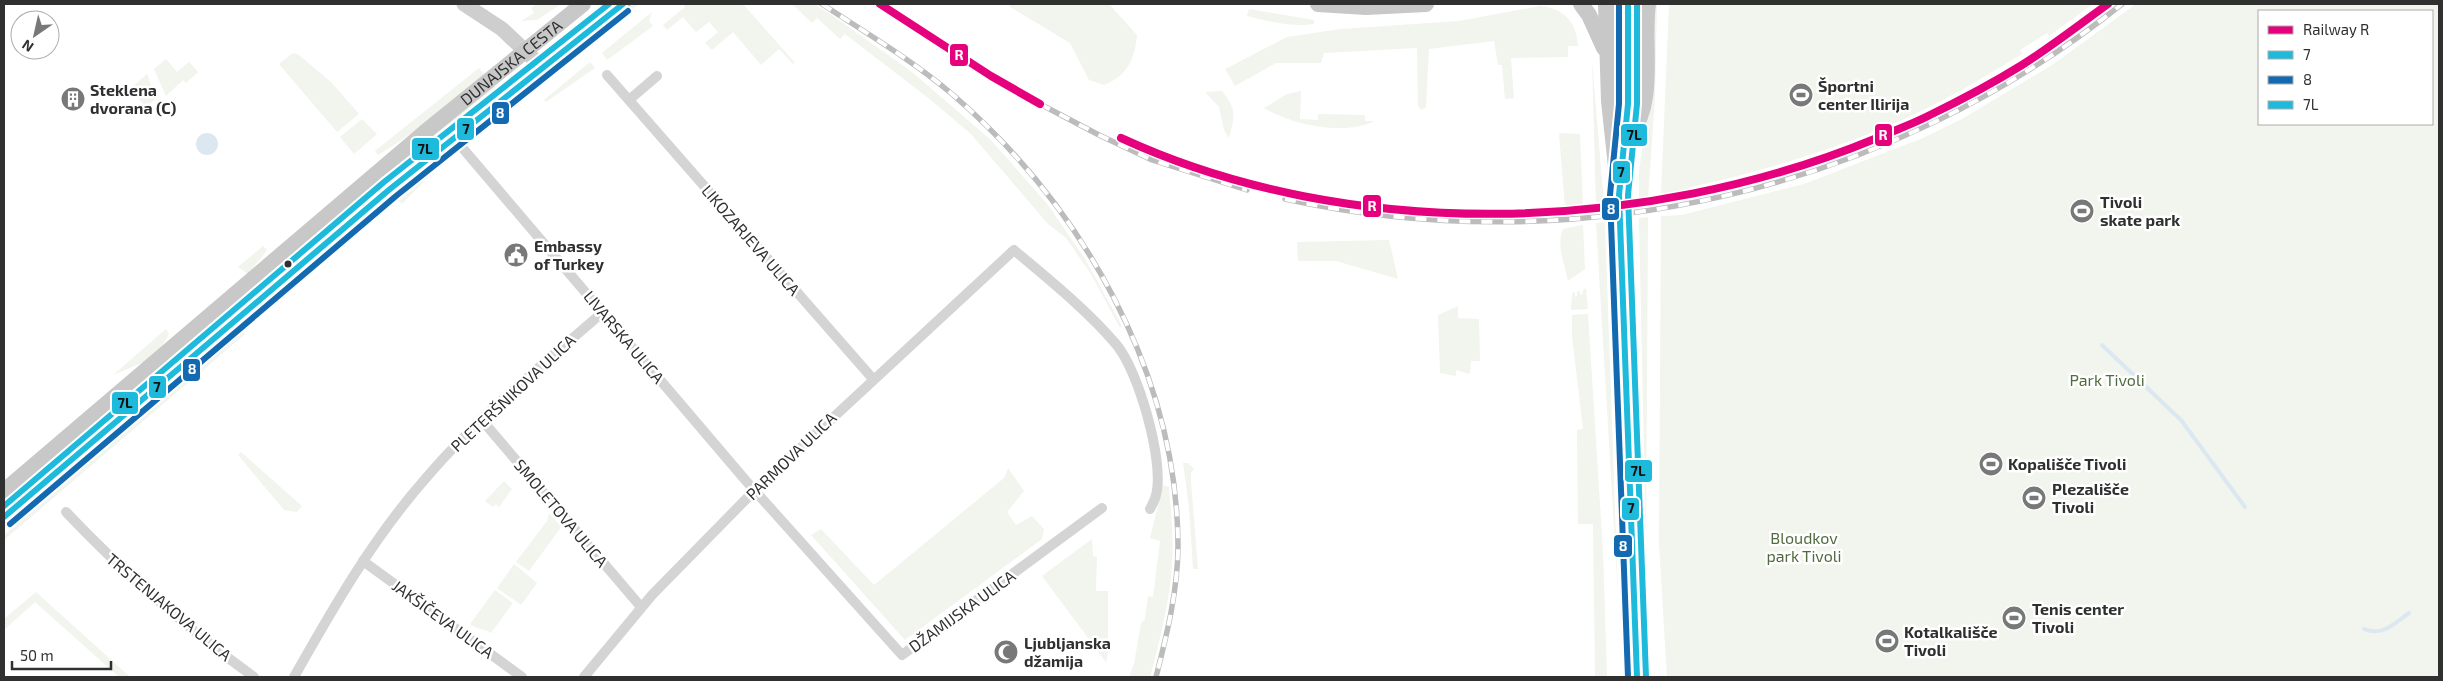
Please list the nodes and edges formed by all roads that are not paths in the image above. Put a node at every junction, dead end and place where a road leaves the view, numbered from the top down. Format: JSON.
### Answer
{"nodes":[{"id":1,"x":464,"y":4,"type":"edge"},
{"id":2,"x":582,"y":4,"type":"edge"},
{"id":3,"x":623,"y":4,"type":"edge"},
{"id":4,"x":1318,"y":4,"type":"edge"},
{"id":5,"x":1426,"y":4,"type":"edge"},
{"id":6,"x":1581,"y":4,"type":"edge"},
{"id":7,"x":1606,"y":4,"type":"edge"},
{"id":8,"x":1628,"y":4,"type":"edge"},
{"id":9,"x":1648,"y":4,"type":"edge"},
{"id":10,"x":525,"y":50,"type":"junction"},
{"id":11,"x":1607,"y":56,"type":"junction"},
{"id":12,"x":542,"y":68,"type":"junction"},
{"id":13,"x":607,"y":76,"type":"dead end"},
{"id":14,"x":656,"y":76,"type":"dead end"},
{"id":15,"x":629,"y":100,"type":"junction"},
{"id":16,"x":454,"y":138,"type":"junction"},
{"id":17,"x":1626,"y":141,"type":"junction"},
{"id":18,"x":1619,"y":195,"type":"junction"},
{"id":19,"x":603,"y":312,"type":"junction"},
{"id":20,"x":873,"y":379,"type":"junction"},
{"id":21,"x":481,"y":419,"type":"junction"},
{"id":22,"x":755,"y":490,"type":"junction"},
{"id":23,"x":4,"y":491,"type":"edge"},
{"id":24,"x":1102,"y":508,"type":"dead end"},
{"id":25,"x":1150,"y":509,"type":"dead end"},
{"id":26,"x":66,"y":512,"type":"dead end"},
{"id":27,"x":4,"y":517,"type":"edge"},
{"id":28,"x":363,"y":561,"type":"junction"},
{"id":29,"x":641,"y":607,"type":"junction"},
{"id":30,"x":254,"y":677,"type":"edge"},
{"id":31,"x":294,"y":677,"type":"edge"},
{"id":32,"x":522,"y":677,"type":"edge"},
{"id":33,"x":584,"y":677,"type":"edge"},
{"id":34,"x":1637,"y":677,"type":"edge"}],
"edges":[{"from":1,"to":10,"type":"main road"},
{"from":2,"to":10,"type":"main road","name":"DUNAJSKA CESTA"},
{"from":3,"to":12,"type":"main road","name":"DUNAJSKA CESTA"},
{"from":4,"to":5,"type":"main road"},
{"from":6,"to":11,"type":"main road"},
{"from":7,"to":11,"type":"main road"},
{"from":8,"to":17,"type":"main road"},
{"from":9,"to":17,"type":"main road"},
{"from":10,"to":12,"type":"main road"},
{"from":10,"to":23,"type":"main road","name":"DUNAJSKA CESTA"},
{"from":11,"to":18,"type":"main road"},
{"from":12,"to":16,"type":"main road","name":"DUNAJSKA CESTA"},
{"from":13,"to":15,"type":"street","name":"LIKOZARJEVA ULICA"},
{"from":14,"to":15,"type":"street"},
{"from":15,"to":20,"type":"street","name":"LIKOZARJEVA ULICA"},
{"from":16,"to":19,"type":"street","name":"LIVARSKA ULICA"},
{"from":16,"to":27,"type":"main road","name":"DUNAJSKA CESTA"},
{"from":17,"to":18,"type":"main road"},
{"from":18,"to":34,"type":"main road"},
{"from":19,"to":21,"type":"street","name":"PLETERŠNIKOVA ULICA"},
{"from":19,"to":22,"type":"street","name":"LIVARSKA ULICA"},
{"from":20,"to":22,"type":"street","name":"PARMOVA ULICA"},
{"from":20,"to":25,"type":"street","name":"PARMOVA ULICA"},
{"from":21,"to":28,"type":"street","name":"PLETERŠNIKOVA ULICA"},
{"from":21,"to":29,"type":"street","name":"SMOLETOVA ULICA"},
{"from":22,"to":24,"type":"street","name":"DŽAMIJSKA ULICA"},
{"from":22,"to":29,"type":"street","name":"PARMOVA ULICA"},
{"from":26,"to":30,"type":"street","name":"TRSTENJAKOVA ULICA"},
{"from":28,"to":31,"type":"street","name":"PLETERŠNIKOVA ULICA"},
{"from":28,"to":32,"type":"street","name":"JAKŠIČEVA ULICA"},
{"from":29,"to":33,"type":"street","name":"PARMOVA ULICA"}]}
